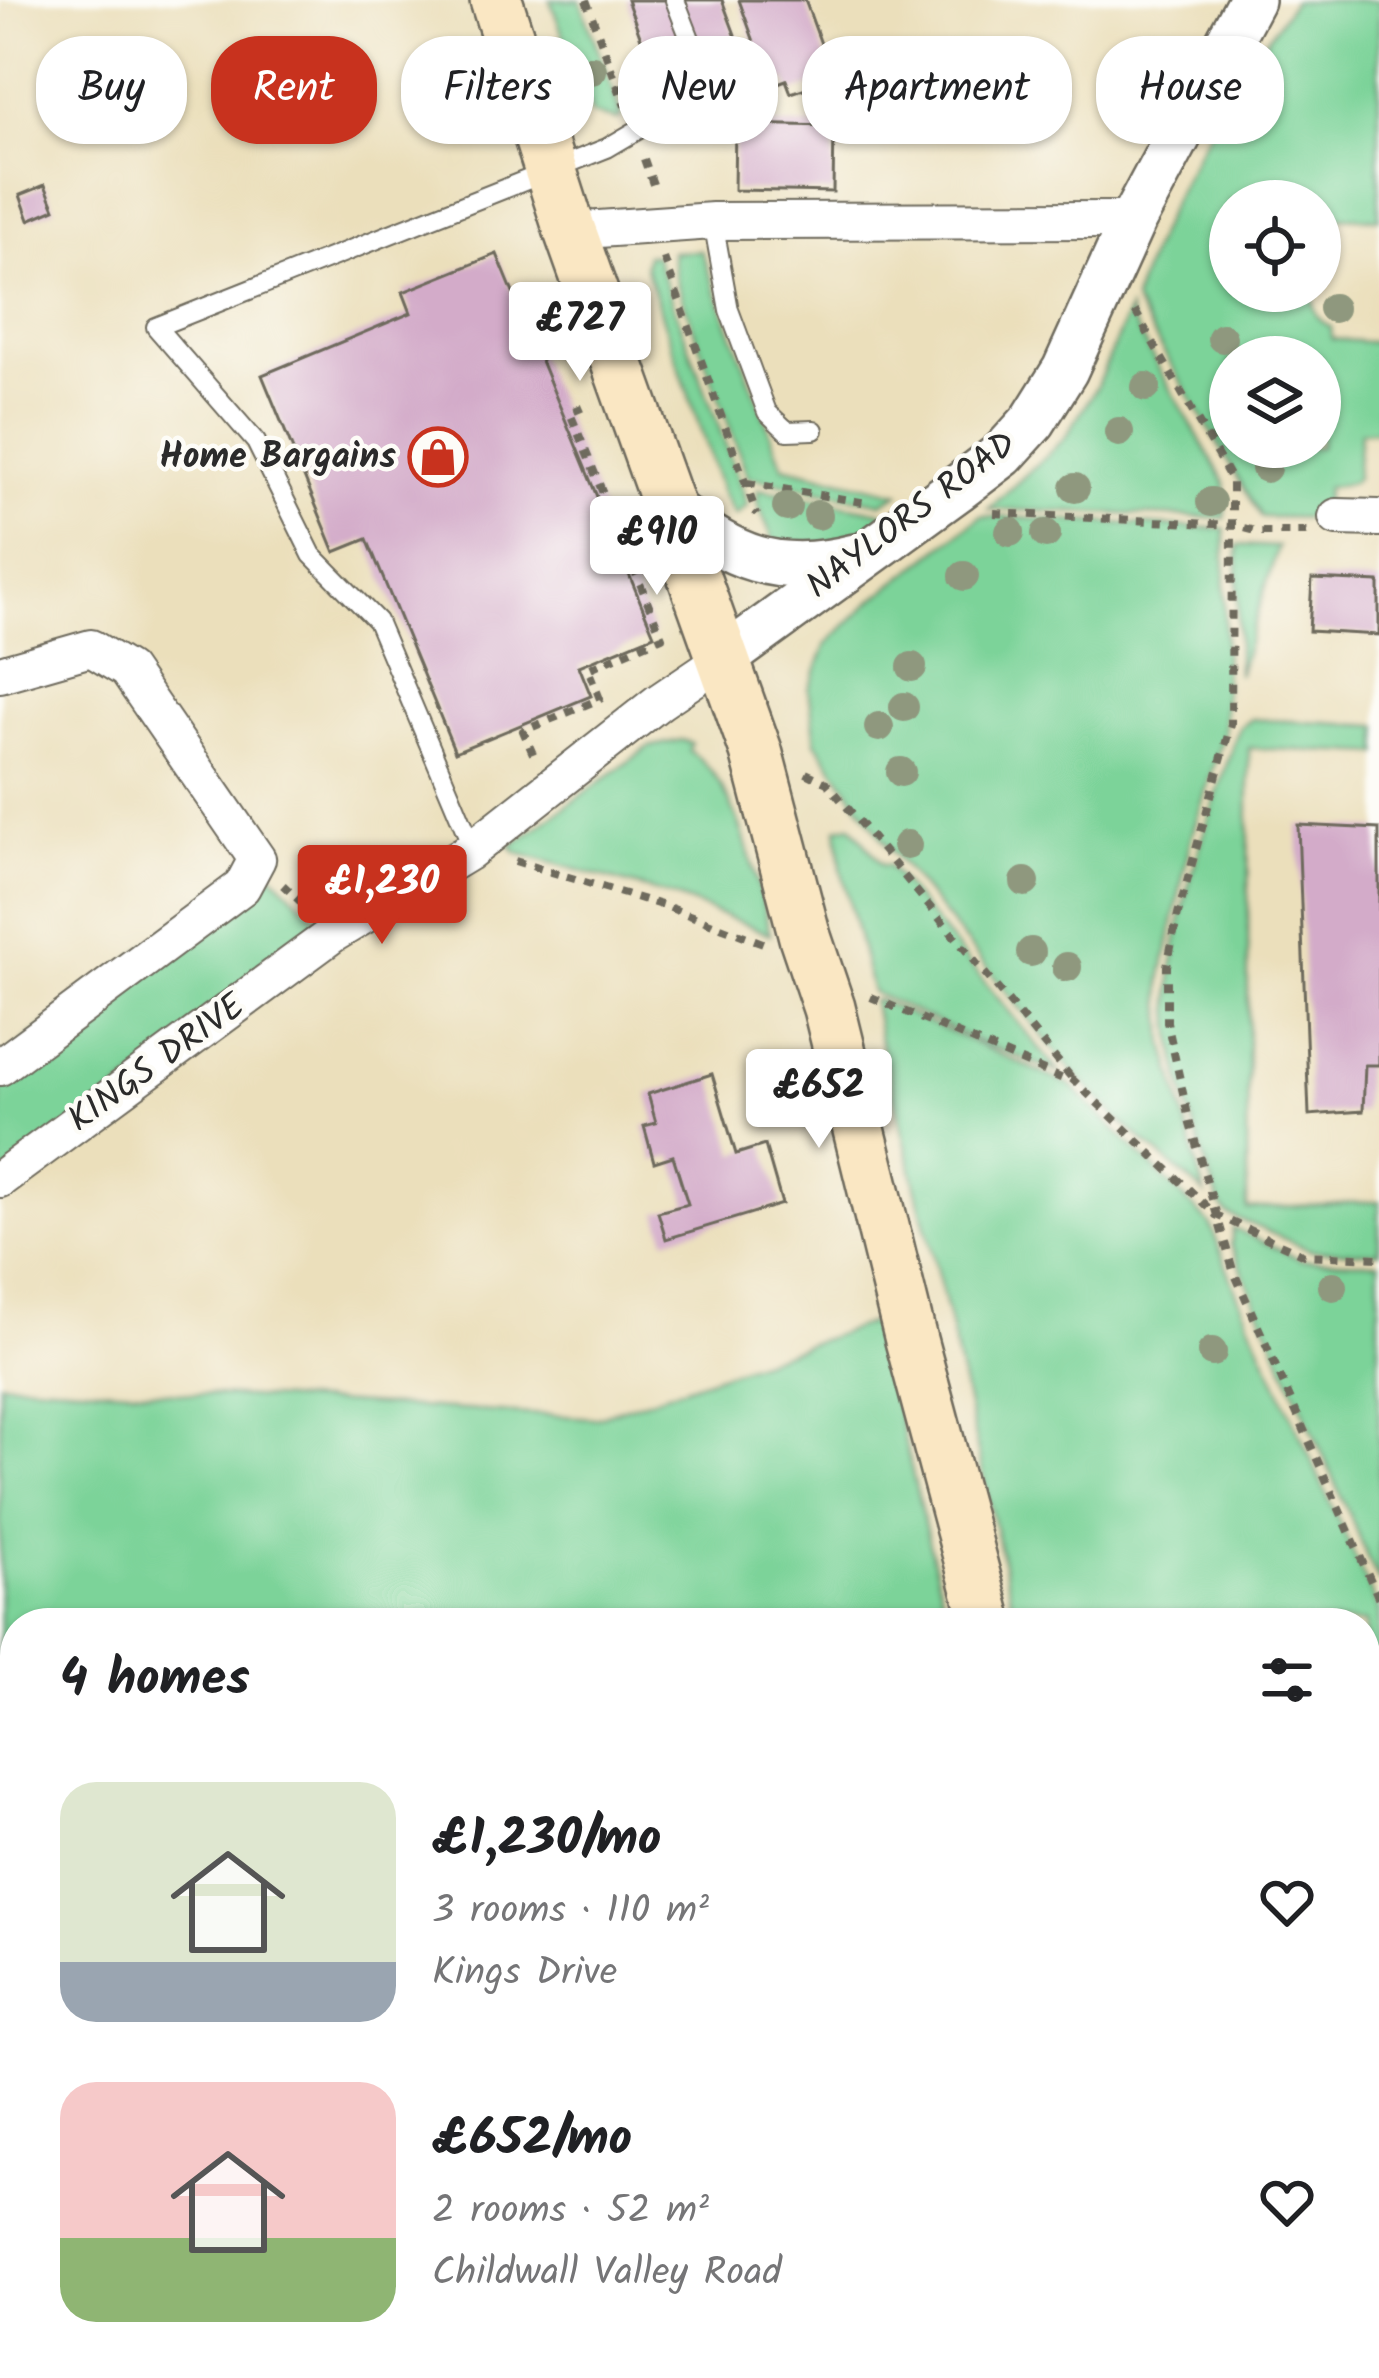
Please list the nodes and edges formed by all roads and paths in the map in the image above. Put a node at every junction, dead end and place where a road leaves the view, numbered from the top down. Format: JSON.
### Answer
{"nodes":[{"id":1,"x":496,"y":0,"type":"edge"},
{"id":2,"x":586,"y":0,"type":"edge"},
{"id":3,"x":675,"y":0,"type":"edge"},
{"id":4,"x":1251,"y":0,"type":"edge"},
{"id":5,"x":689,"y":36,"type":"edge"},
{"id":6,"x":618,"y":88,"type":"edge"},
{"id":7,"x":618,"y":142,"type":"edge"},
{"id":8,"x":639,"y":144,"type":"edge"},
{"id":9,"x":550,"y":172,"type":"junction"},
{"id":10,"x":1133,"y":220,"type":"junction"},
{"id":11,"x":712,"y":221,"type":"junction"},
{"id":12,"x":660,"y":225,"type":"junction"},
{"id":13,"x":570,"y":231,"type":"junction"},
{"id":14,"x":1103,"y":281,"type":"junction"},
{"id":15,"x":628,"y":388,"type":"junction"},
{"id":16,"x":814,"y":430,"type":"dead end"},
{"id":17,"x":745,"y":483,"type":"junction"},
{"id":18,"x":957,"y":489,"type":"junction"},
{"id":19,"x":671,"y":508,"type":"junction"},
{"id":20,"x":1337,"y":517,"type":"joint"},
{"id":21,"x":1379,"y":518,"type":"edge"},
{"id":22,"x":904,"y":525,"type":"junction"},
{"id":23,"x":1232,"y":525,"type":"junction"},
{"id":24,"x":864,"y":555,"type":"junction"},
{"id":25,"x":772,"y":565,"type":"junction"},
{"id":26,"x":724,"y":658,"type":"junction"},
{"id":27,"x":0,"y":674,"type":"edge"},
{"id":28,"x":756,"y":751,"type":"junction"},
{"id":29,"x":549,"y":788,"type":"junction"},
{"id":30,"x":470,"y":851,"type":"junction"},
{"id":31,"x":257,"y":859,"type":"junction"},
{"id":32,"x":333,"y":934,"type":"junction"},
{"id":33,"x":805,"y":938,"type":"junction"},
{"id":34,"x":829,"y":1008,"type":"junction"},
{"id":35,"x":0,"y":1067,"type":"edge"},
{"id":36,"x":1072,"y":1079,"type":"junction"},
{"id":37,"x":0,"y":1179,"type":"edge"},
{"id":38,"x":1216,"y":1215,"type":"junction"},
{"id":39,"x":1379,"y":1258,"type":"edge"},
{"id":40,"x":1379,"y":1599,"type":"edge"},
{"id":41,"x":983,"y":1608,"type":"edge"}],
"edges":[{"from":1,"to":9,"type":"main road"},
{"from":2,"to":6,"type":"path"},
{"from":3,"to":5,"type":"lane"},
{"from":4,"to":10,"type":"street","name":"NAYLORS ROAD"},
{"from":7,"to":9,"type":"lane"},
{"from":8,"to":12,"type":"path"},
{"from":9,"to":13,"type":"main road"},
{"from":9,"to":30,"type":"lane"},
{"from":10,"to":11,"type":"street"},
{"from":10,"to":14,"type":"street","name":"NAYLORS ROAD"},
{"from":11,"to":12,"type":"street"},
{"from":11,"to":16,"type":"lane"},
{"from":12,"to":13,"type":"street"},
{"from":12,"to":17,"type":"path"},
{"from":13,"to":15,"type":"main road"},
{"from":14,"to":18,"type":"street","name":"NAYLORS ROAD"},
{"from":14,"to":23,"type":"path"},
{"from":15,"to":19,"type":"main road"},
{"from":15,"to":29,"type":"path"},
{"from":17,"to":22,"type":"path"},
{"from":17,"to":25,"type":"path"},
{"from":18,"to":22,"type":"street","name":"NAYLORS ROAD"},
{"from":18,"to":23,"type":"path"},
{"from":19,"to":25,"type":"street"},
{"from":19,"to":26,"type":"main road"},
{"from":20,"to":21,"type":"street"},
{"from":20,"to":23,"type":"path"},
{"from":22,"to":24,"type":"street","name":"NAYLORS ROAD"},
{"from":23,"to":38,"type":"path"},
{"from":24,"to":25,"type":"street"},
{"from":24,"to":26,"type":"street","name":"NAYLORS ROAD"},
{"from":26,"to":28,"type":"main road"},
{"from":26,"to":29,"type":"street","name":"KINGS DRIVE"},
{"from":27,"to":31,"type":"street"},
{"from":28,"to":33,"type":"main road"},
{"from":28,"to":36,"type":"path"},
{"from":29,"to":30,"type":"street","name":"KINGS DRIVE"},
{"from":30,"to":32,"type":"street","name":"KINGS DRIVE"},
{"from":30,"to":33,"type":"path"},
{"from":31,"to":32,"type":"path"},
{"from":31,"to":35,"type":"street"},
{"from":32,"to":37,"type":"street","name":"KINGS DRIVE"},
{"from":33,"to":34,"type":"main road"},
{"from":34,"to":36,"type":"path"},
{"from":34,"to":41,"type":"main road"},
{"from":36,"to":38,"type":"path"},
{"from":38,"to":39,"type":"path"},
{"from":38,"to":40,"type":"path"}]}
